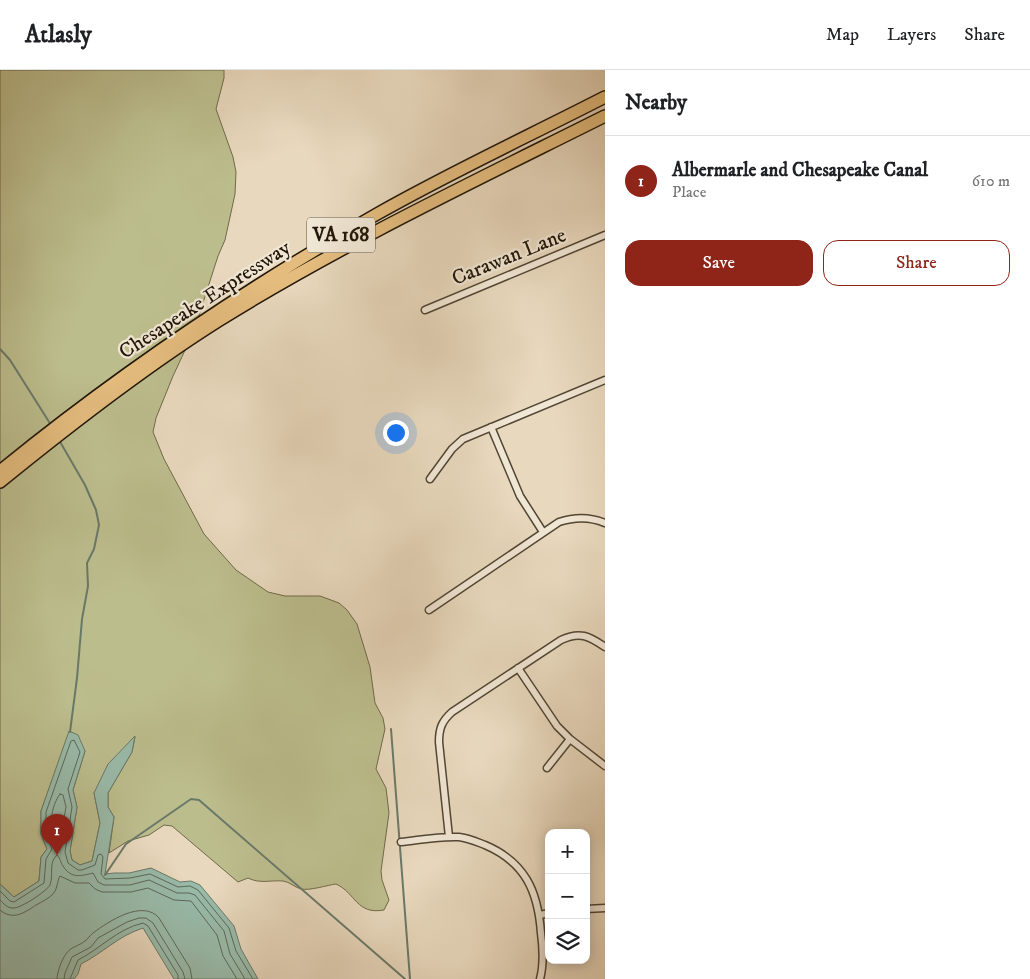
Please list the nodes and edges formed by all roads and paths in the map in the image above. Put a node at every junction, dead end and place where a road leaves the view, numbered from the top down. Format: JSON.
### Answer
{"nodes":[{"id":1,"x":605,"y":97,"type":"edge"},
{"id":2,"x":605,"y":118,"type":"edge"},
{"id":3,"x":605,"y":235,"type":"edge"},
{"id":4,"x":425,"y":310,"type":"dead end"},
{"id":5,"x":605,"y":380,"type":"edge"},
{"id":6,"x":96,"y":401,"type":"junction"},
{"id":7,"x":491,"y":427,"type":"junction"},
{"id":8,"x":0,"y":471,"type":"edge"},
{"id":9,"x":430,"y":479,"type":"dead end"},
{"id":10,"x":0,"y":482,"type":"edge"},
{"id":11,"x":605,"y":524,"type":"edge"},
{"id":12,"x":543,"y":532,"type":"junction"},
{"id":13,"x":429,"y":610,"type":"dead end"},
{"id":14,"x":605,"y":647,"type":"edge"},
{"id":15,"x":518,"y":668,"type":"junction"},
{"id":16,"x":570,"y":739,"type":"junction"},
{"id":17,"x":605,"y":766,"type":"edge"},
{"id":18,"x":546,"y":768,"type":"dead end"},
{"id":19,"x":449,"y":837,"type":"junction"},
{"id":20,"x":401,"y":842,"type":"dead end"},
{"id":21,"x":605,"y":908,"type":"edge"},
{"id":22,"x":590,"y":909,"type":"edge"},
{"id":23,"x":545,"y":914,"type":"edge"},
{"id":24,"x":540,"y":915,"type":"junction"},
{"id":25,"x":540,"y":979,"type":"edge"}],
"edges":[{"from":1,"to":6,"type":"highway","name":"Chesapeake Expressway","number":"VA 168"},
{"from":2,"to":6,"type":"highway","name":"Chesapeake Expressway","number":"VA 168"},
{"from":3,"to":4,"type":"street","name":"Carawan Lane"},
{"from":5,"to":7,"type":"street"},
{"from":6,"to":8,"type":"highway","number":"VA 168"},
{"from":6,"to":10,"type":"highway","number":"VA 168"},
{"from":7,"to":9,"type":"street"},
{"from":7,"to":12,"type":"street"},
{"from":11,"to":12,"type":"street"},
{"from":12,"to":13,"type":"street"},
{"from":14,"to":15,"type":"street"},
{"from":15,"to":16,"type":"street"},
{"from":15,"to":19,"type":"street"},
{"from":16,"to":17,"type":"street"},
{"from":16,"to":18,"type":"street"},
{"from":19,"to":20,"type":"street"},
{"from":19,"to":24,"type":"street"},
{"from":21,"to":22,"type":"street"},
{"from":23,"to":24,"type":"street"},
{"from":24,"to":25,"type":"street"}]}
